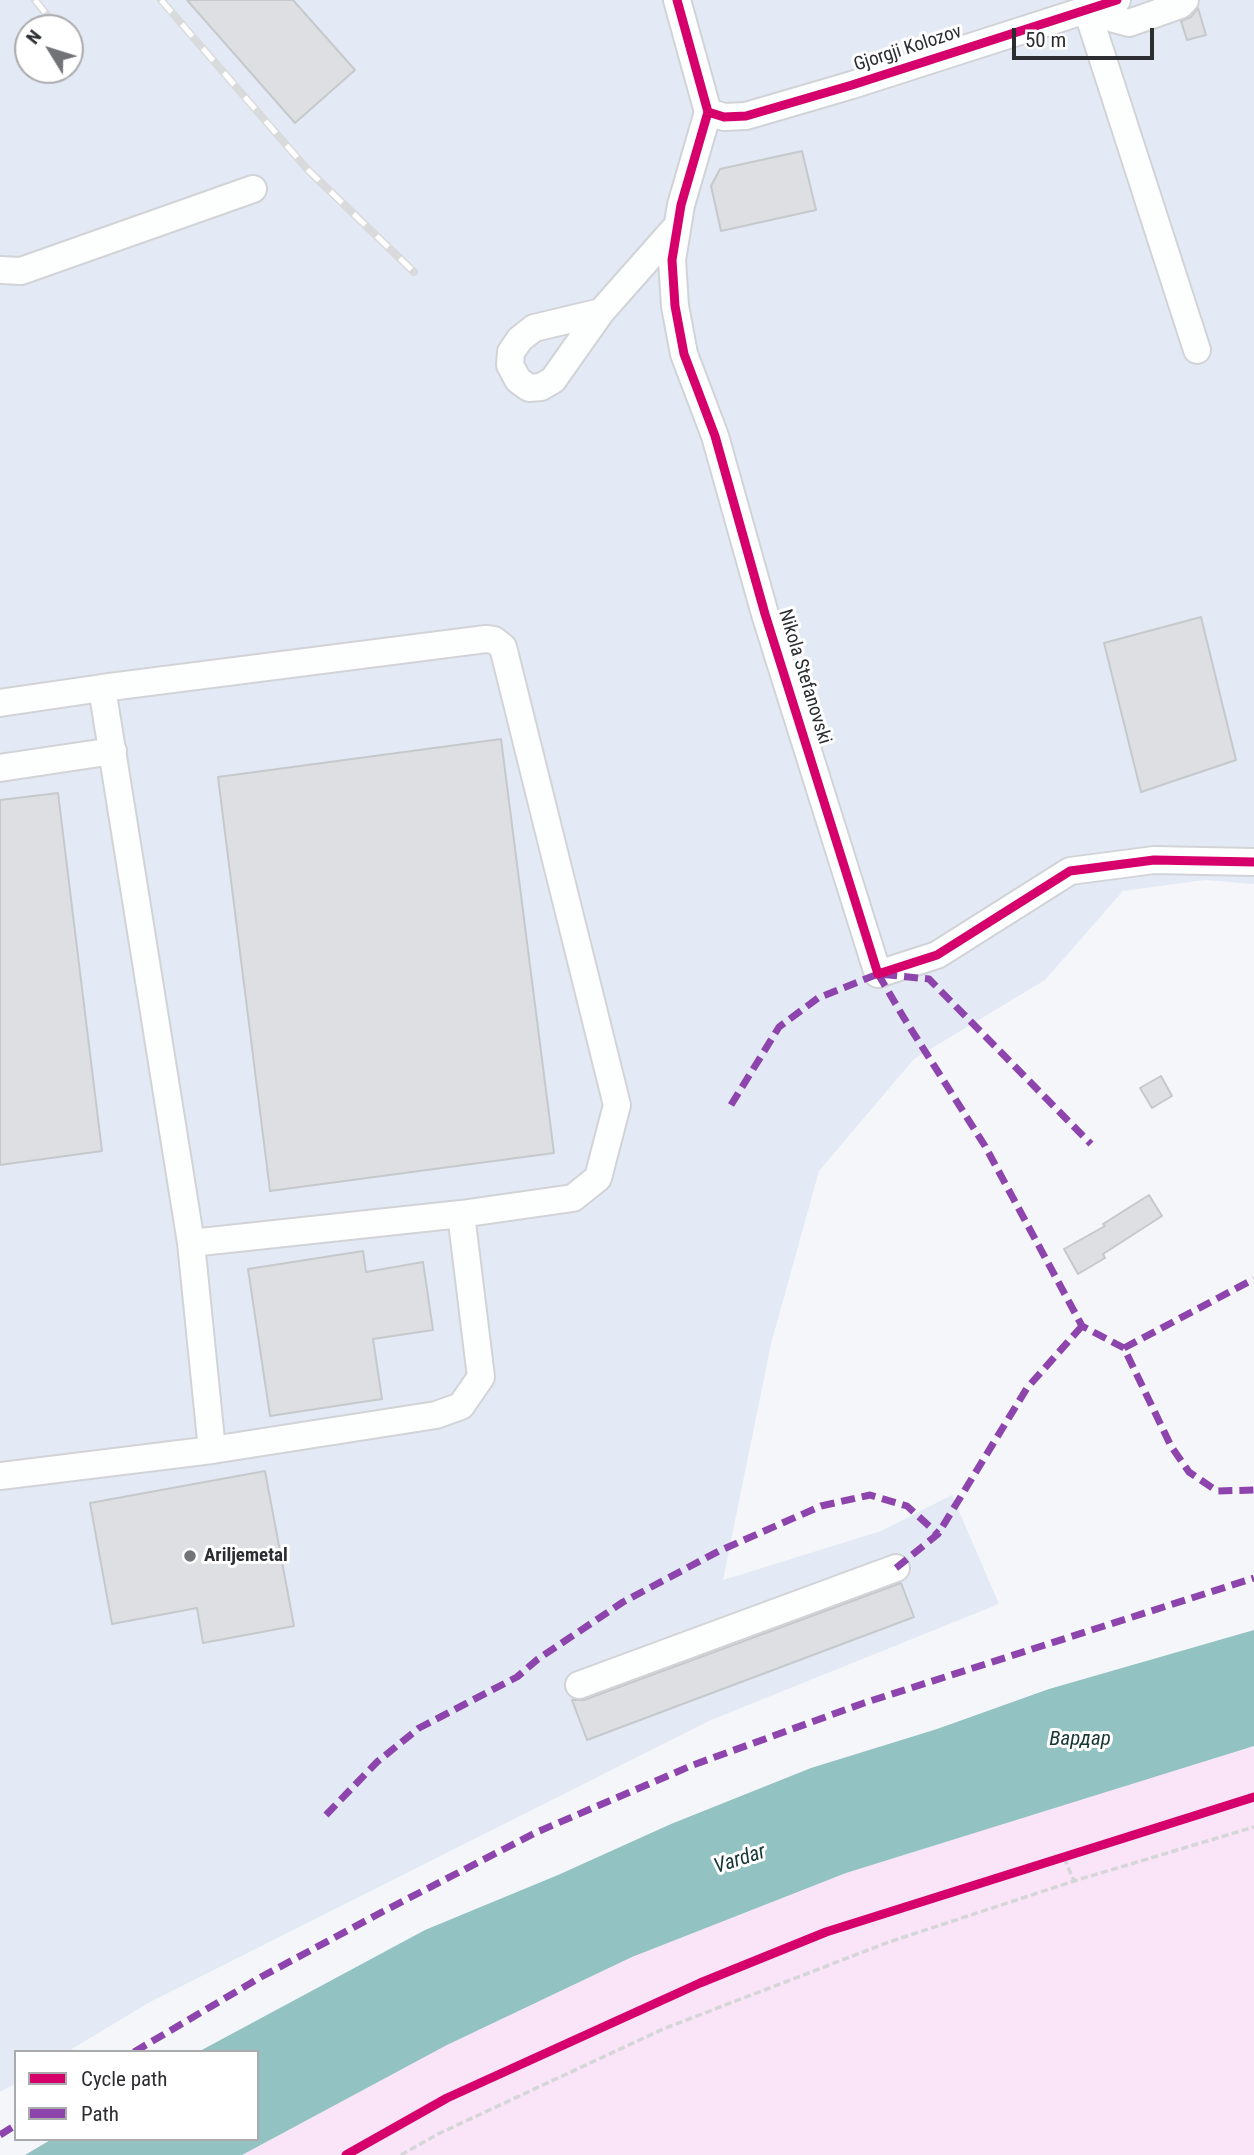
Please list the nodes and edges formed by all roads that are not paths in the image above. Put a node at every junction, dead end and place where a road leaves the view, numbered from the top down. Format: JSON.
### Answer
{"nodes":[{"id":1,"x":677,"y":0,"type":"edge"},
{"id":2,"x":1185,"y":0,"type":"edge"},
{"id":3,"x":1088,"y":6,"type":"edge"},
{"id":4,"x":708,"y":111,"type":"junction"},
{"id":5,"x":253,"y":189,"type":"dead end"},
{"id":6,"x":677,"y":226,"type":"junction"},
{"id":7,"x":0,"y":270,"type":"edge"},
{"id":8,"x":601,"y":312,"type":"dead end"},
{"id":9,"x":1197,"y":351,"type":"dead end"},
{"id":10,"x":102,"y":688,"type":"junction"},
{"id":11,"x":0,"y":704,"type":"edge"},
{"id":12,"x":113,"y":751,"type":"junction"},
{"id":13,"x":0,"y":768,"type":"edge"},
{"id":14,"x":1254,"y":862,"type":"edge"},
{"id":15,"x":461,"y":1214,"type":"junction"},
{"id":16,"x":191,"y":1243,"type":"junction"},
{"id":17,"x":212,"y":1450,"type":"junction"},
{"id":18,"x":0,"y":1476,"type":"edge"},
{"id":19,"x":896,"y":1569,"type":"dead end"},
{"id":20,"x":579,"y":1685,"type":"dead end"}],
"edges":[{"from":1,"to":4,"type":"street"},
{"from":2,"to":3,"type":"street"},
{"from":3,"to":4,"type":"street","name":"Gjorgji Kolozov"},
{"from":3,"to":9,"type":"street"},
{"from":4,"to":6,"type":"street","name":"Nikola Stefanovski"},
{"from":5,"to":7,"type":"street"},
{"from":6,"to":8,"type":"street"},
{"from":6,"to":14,"type":"street","name":"Nikola Stefanovski"},
{"from":10,"to":11,"type":"street"},
{"from":10,"to":12,"type":"street"},
{"from":10,"to":15,"type":"street"},
{"from":12,"to":13,"type":"street"},
{"from":12,"to":16,"type":"street"},
{"from":15,"to":16,"type":"street"},
{"from":15,"to":17,"type":"street"},
{"from":16,"to":17,"type":"street"},
{"from":17,"to":18,"type":"street"},
{"from":19,"to":20,"type":"street"}]}
